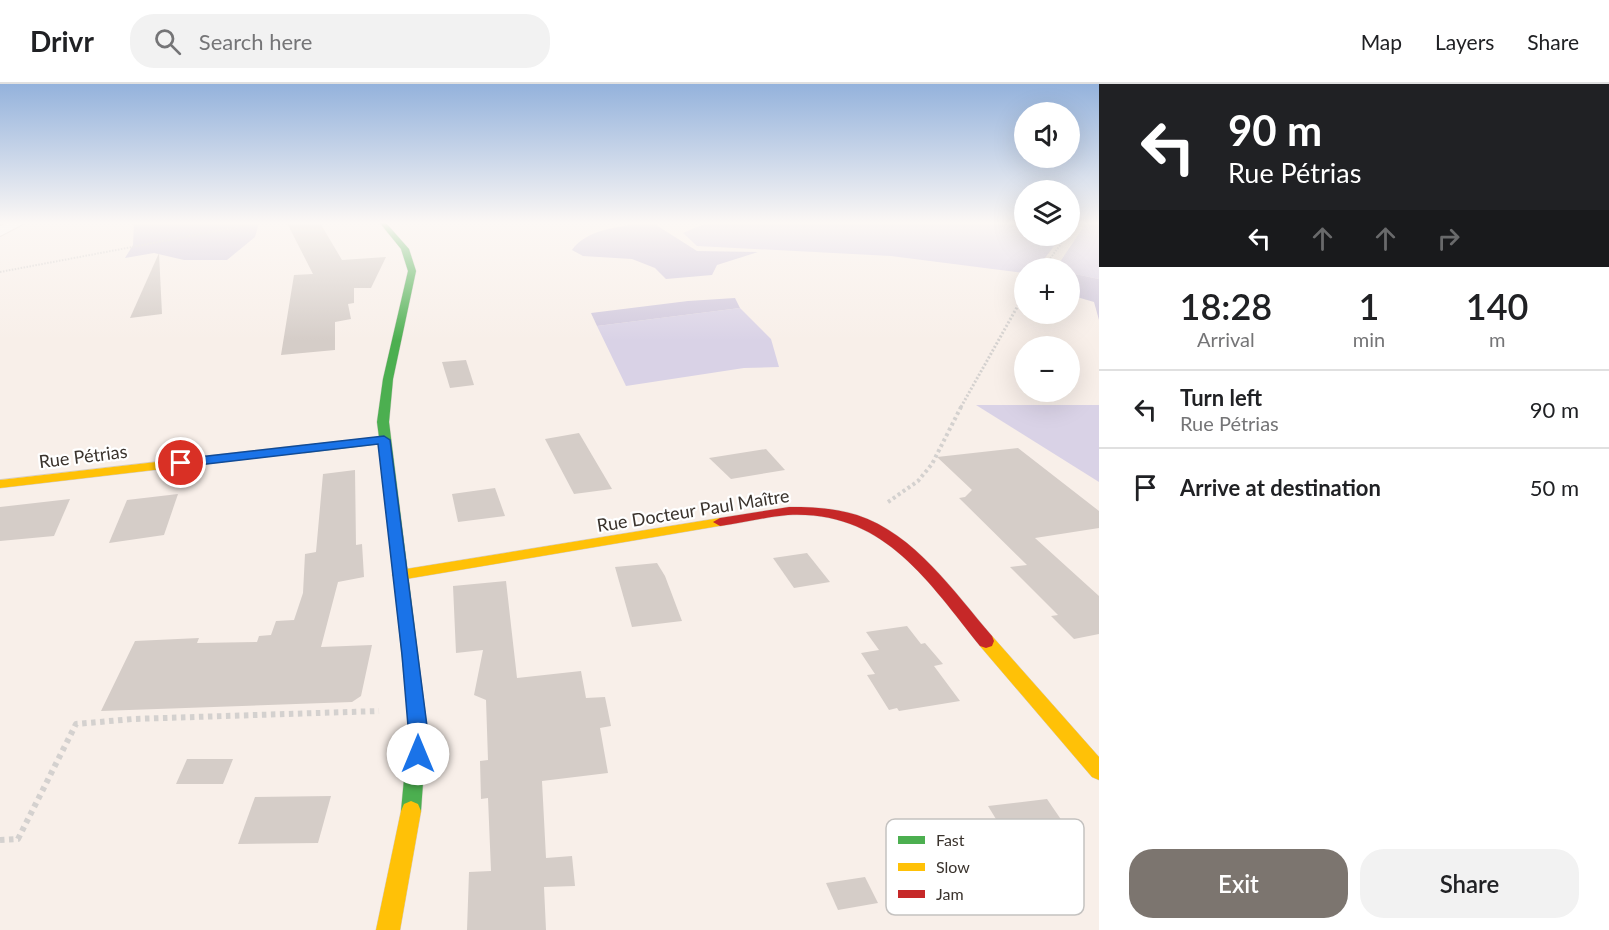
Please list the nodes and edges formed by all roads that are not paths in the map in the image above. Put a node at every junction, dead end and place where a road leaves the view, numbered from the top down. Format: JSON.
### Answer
{"nodes":[{"id":1,"x":409,"y":262,"type":"edge"},
{"id":2,"x":384,"y":440,"type":"junction"},
{"id":3,"x":0,"y":484,"type":"edge"},
{"id":4,"x":400,"y":575,"type":"junction"},
{"id":5,"x":1099,"y":771,"type":"edge"},
{"id":6,"x":388,"y":930,"type":"edge"}],
"edges":[{"from":1,"to":2,"type":"street"},
{"from":2,"to":3,"type":"street","name":"Rue Pétrias"},
{"from":2,"to":4,"type":"street"},
{"from":4,"to":5,"type":"street","name":"Rue Docteur Paul Maître"},
{"from":4,"to":6,"type":"street"}]}
